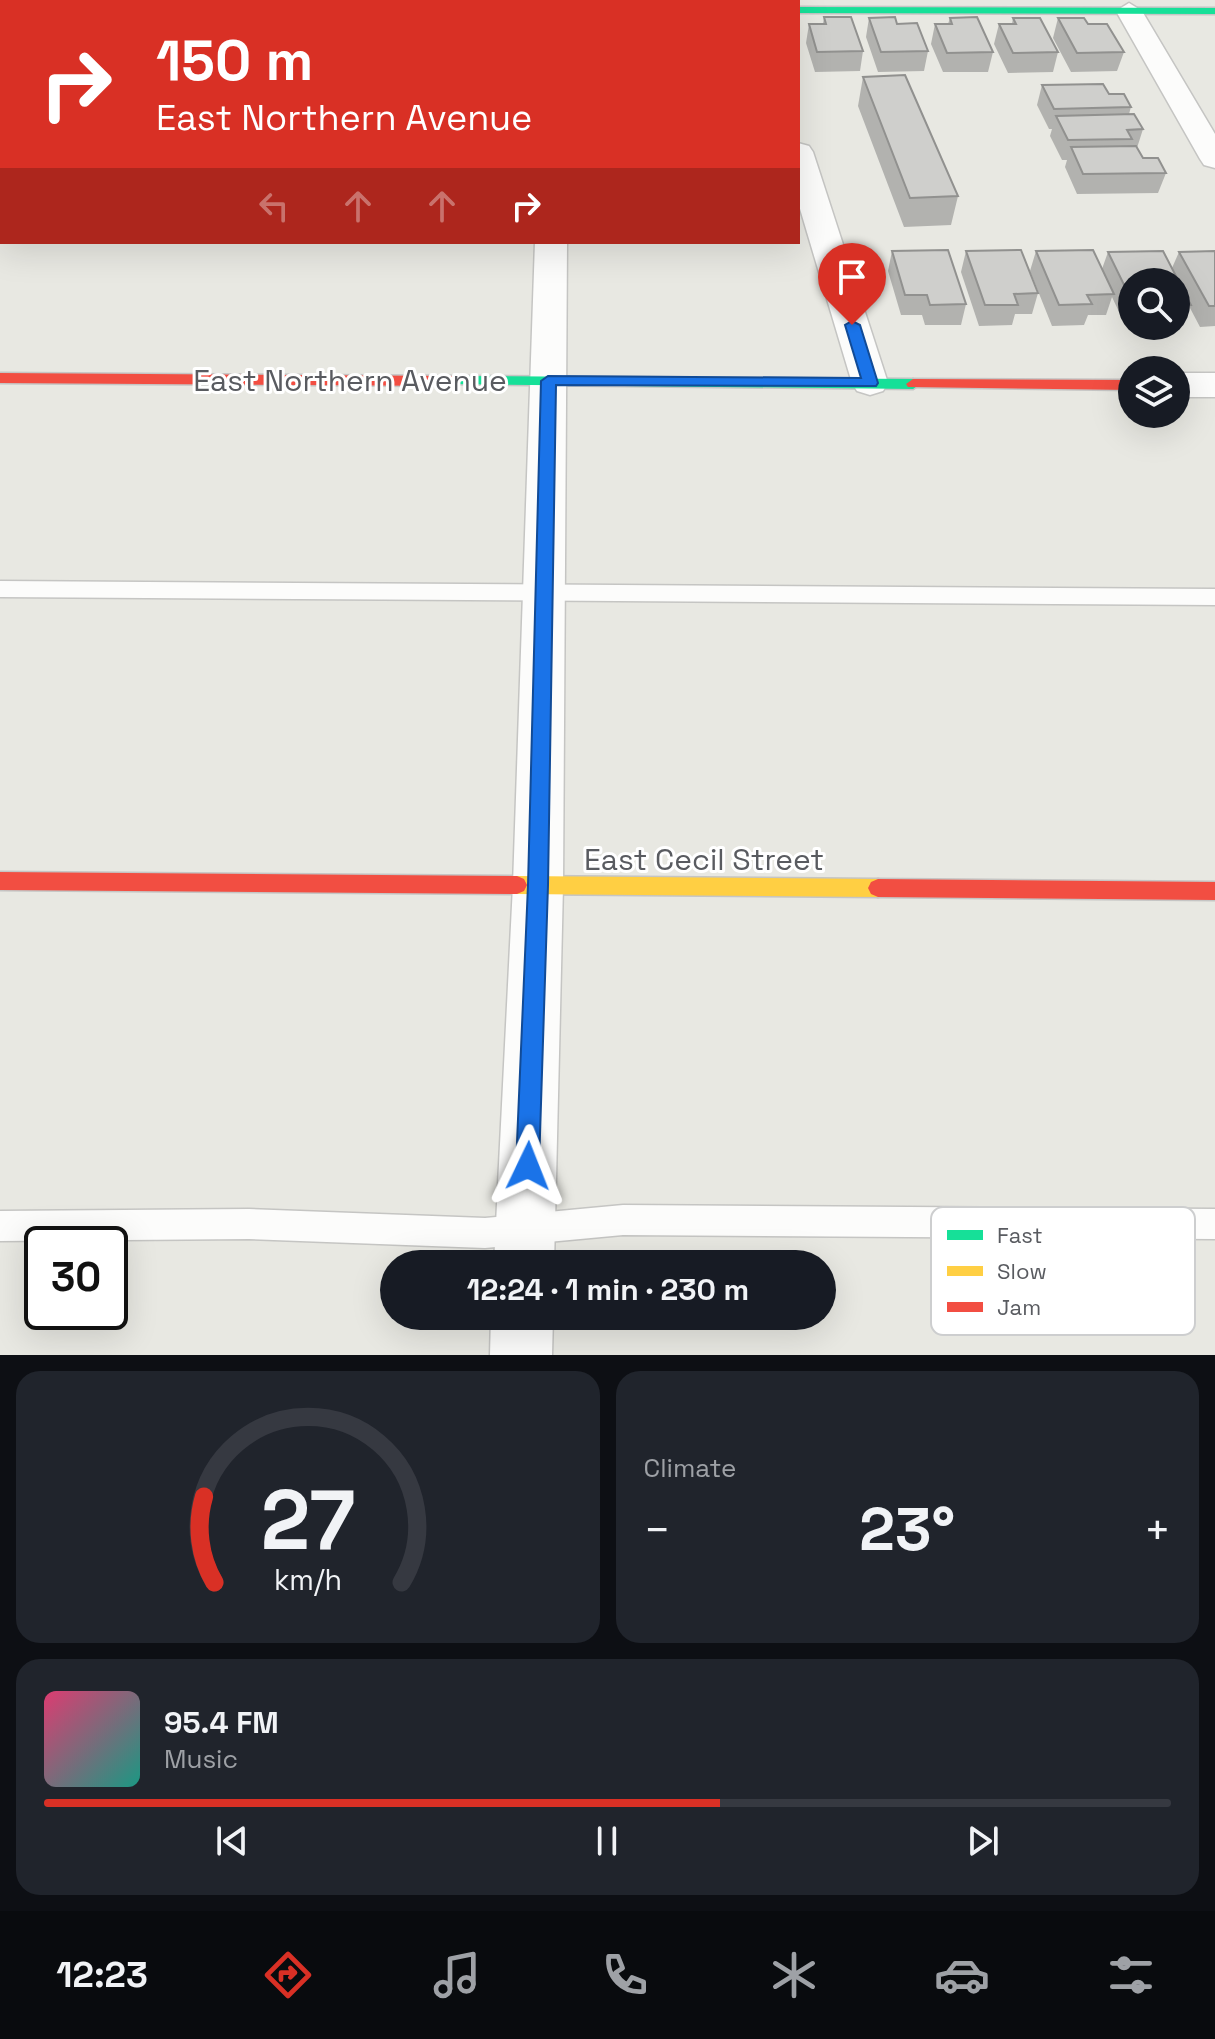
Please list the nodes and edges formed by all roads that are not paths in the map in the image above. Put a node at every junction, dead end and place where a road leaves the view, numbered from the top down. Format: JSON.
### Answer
{"nodes":[{"id":1,"x":1135,"y":5,"type":"edge"},
{"id":2,"x":800,"y":10,"type":"edge"},
{"id":3,"x":1215,"y":11,"type":"edge"},
{"id":4,"x":800,"y":158,"type":"edge"},
{"id":5,"x":1215,"y":159,"type":"edge"},
{"id":6,"x":551,"y":244,"type":"edge"},
{"id":7,"x":0,"y":378,"type":"edge"},
{"id":8,"x":548,"y":381,"type":"junction"},
{"id":9,"x":870,"y":383,"type":"junction"},
{"id":10,"x":1118,"y":385,"type":"edge"},
{"id":11,"x":1190,"y":385,"type":"edge"},
{"id":12,"x":1215,"y":385,"type":"edge"},
{"id":13,"x":0,"y":589,"type":"edge"},
{"id":14,"x":544,"y":593,"type":"junction"},
{"id":15,"x":1215,"y":597,"type":"edge"},
{"id":16,"x":0,"y":881,"type":"edge"},
{"id":17,"x":538,"y":885,"type":"junction"},
{"id":18,"x":1215,"y":891,"type":"edge"},
{"id":19,"x":931,"y":1222,"type":"edge"},
{"id":20,"x":1195,"y":1224,"type":"edge"},
{"id":21,"x":1215,"y":1224,"type":"edge"},
{"id":22,"x":0,"y":1226,"type":"edge"},
{"id":23,"x":525,"y":1246,"type":"edge"},
{"id":24,"x":522,"y":1330,"type":"edge"},
{"id":25,"x":521,"y":1355,"type":"edge"}],
"edges":[{"from":1,"to":2,"type":"street"},
{"from":1,"to":3,"type":"street"},
{"from":1,"to":5,"type":"street"},
{"from":4,"to":9,"type":"street"},
{"from":6,"to":8,"type":"street"},
{"from":7,"to":8,"type":"street","name":"East Northern Avenue"},
{"from":8,"to":9,"type":"street","name":"East Northern Avenue"},
{"from":8,"to":14,"type":"street"},
{"from":9,"to":10,"type":"street","name":"East Northern Avenue"},
{"from":11,"to":12,"type":"street"},
{"from":13,"to":14,"type":"lane"},
{"from":14,"to":15,"type":"lane"},
{"from":14,"to":17,"type":"street"},
{"from":16,"to":17,"type":"street","name":"East Cecil Street"},
{"from":17,"to":18,"type":"street","name":"East Cecil Street"},
{"from":17,"to":23,"type":"street"},
{"from":19,"to":23,"type":"lane"},
{"from":20,"to":21,"type":"lane"},
{"from":22,"to":23,"type":"lane"},
{"from":24,"to":25,"type":"street"}]}
